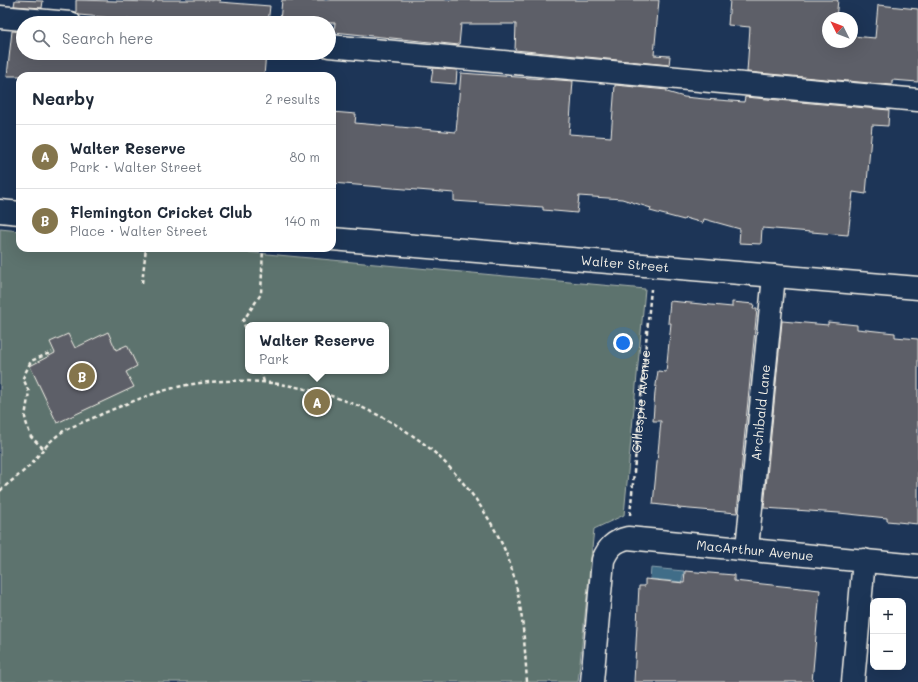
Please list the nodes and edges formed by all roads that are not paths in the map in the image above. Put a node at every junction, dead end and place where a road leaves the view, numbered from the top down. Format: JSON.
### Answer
{"nodes":[{"id":1,"x":0,"y":17,"type":"edge"},
{"id":2,"x":16,"y":18,"type":"edge"},
{"id":3,"x":336,"y":47,"type":"edge"},
{"id":4,"x":918,"y":100,"type":"edge"},
{"id":5,"x":0,"y":211,"type":"edge"},
{"id":6,"x":16,"y":213,"type":"edge"},
{"id":7,"x":336,"y":239,"type":"edge"},
{"id":8,"x":774,"y":276,"type":"junction"},
{"id":9,"x":918,"y":288,"type":"edge"},
{"id":10,"x":746,"y":548,"type":"junction"},
{"id":11,"x":864,"y":560,"type":"junction"},
{"id":12,"x":918,"y":566,"type":"edge"},
{"id":13,"x":592,"y":682,"type":"edge"},
{"id":14,"x":853,"y":682,"type":"edge"}],
"edges":[{"from":1,"to":2,"type":"street"},
{"from":3,"to":4,"type":"street"},
{"from":5,"to":6,"type":"street"},
{"from":7,"to":8,"type":"street","name":"Walter Street"},
{"from":8,"to":9,"type":"street","name":"Walter Street"},
{"from":8,"to":10,"type":"street","name":"Archibald Lane"},
{"from":10,"to":11,"type":"street","name":"MacArthur Avenue"},
{"from":10,"to":13,"type":"street","name":"MacArthur Avenue"},
{"from":11,"to":12,"type":"street","name":"MacArthur Avenue"},
{"from":11,"to":14,"type":"street"}]}
